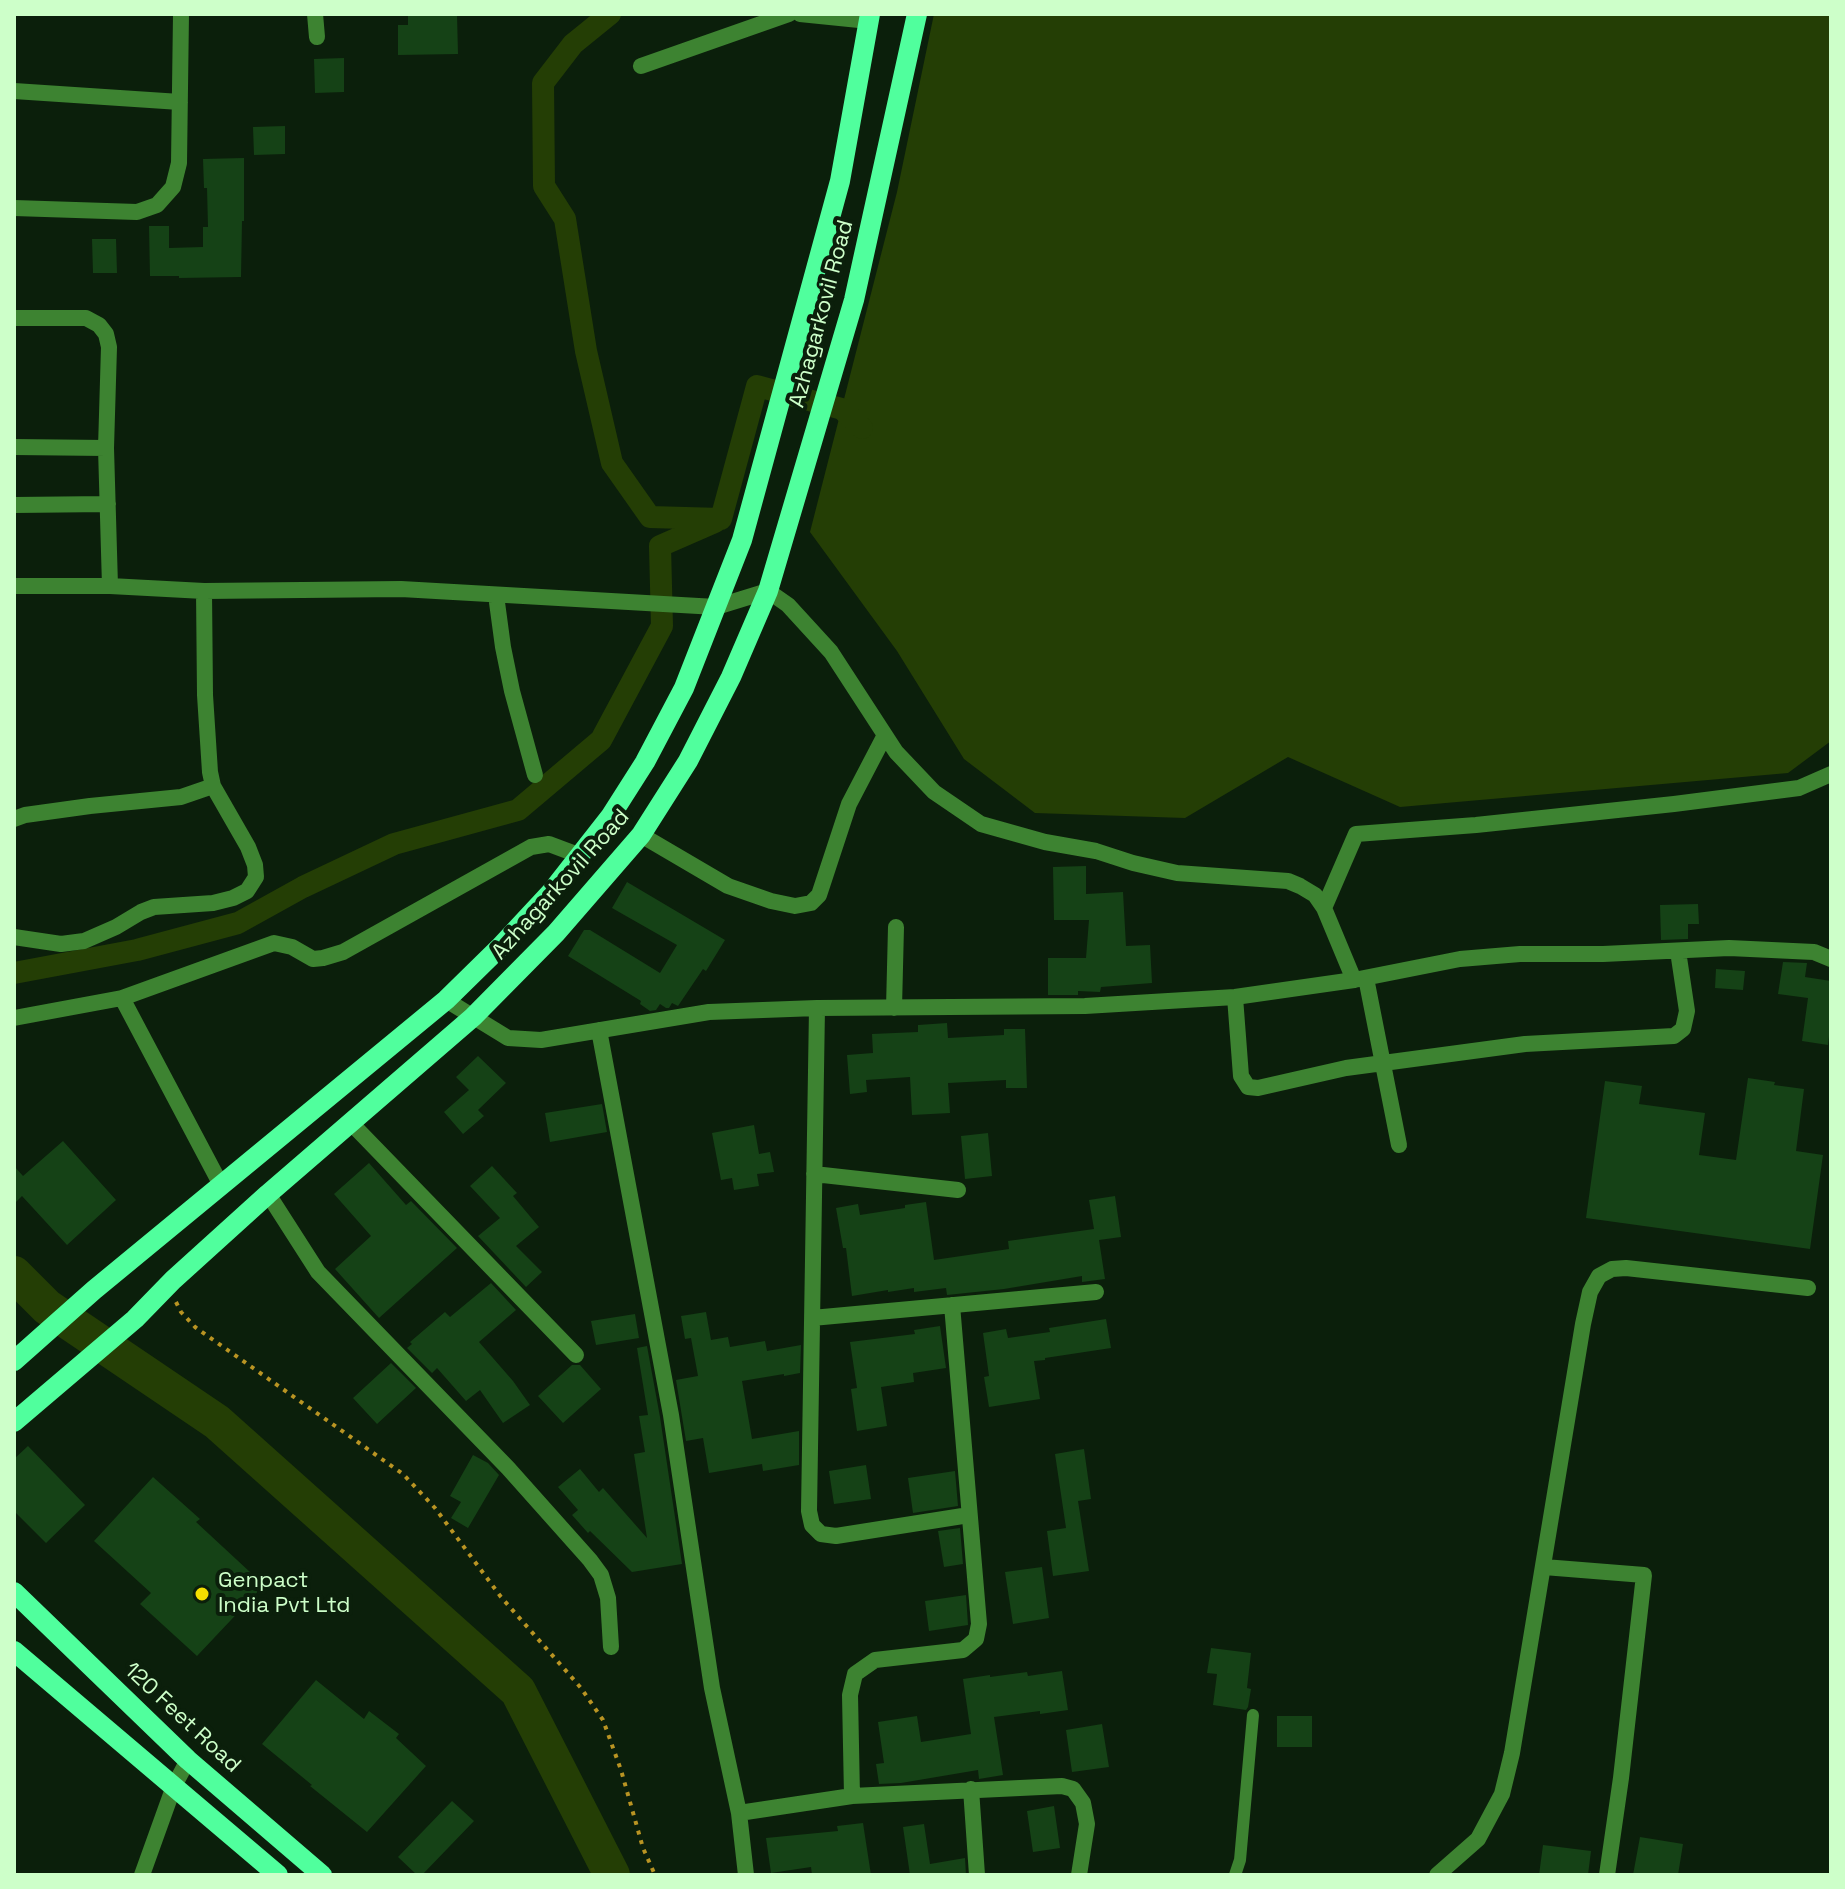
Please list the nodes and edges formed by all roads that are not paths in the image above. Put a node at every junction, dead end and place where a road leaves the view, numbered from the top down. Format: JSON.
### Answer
{"nodes":[{"id":1,"x":181,"y":14,"type":"edge"},
{"id":2,"x":315,"y":14,"type":"edge"},
{"id":3,"x":789,"y":14,"type":"edge"},
{"id":4,"x":800,"y":14,"type":"edge"},
{"id":5,"x":917,"y":14,"type":"edge"},
{"id":6,"x":870,"y":17,"type":"edge"},
{"id":7,"x":317,"y":37,"type":"dead end"},
{"id":8,"x":641,"y":66,"type":"dead end"},
{"id":9,"x":14,"y":91,"type":"edge"},
{"id":10,"x":180,"y":102,"type":"junction"},
{"id":11,"x":14,"y":208,"type":"edge"},
{"id":12,"x":14,"y":318,"type":"edge"},
{"id":13,"x":14,"y":447,"type":"edge"},
{"id":14,"x":106,"y":448,"type":"junction"},
{"id":15,"x":108,"y":504,"type":"junction"},
{"id":16,"x":14,"y":505,"type":"edge"},
{"id":17,"x":14,"y":586,"type":"edge"},
{"id":18,"x":110,"y":586,"type":"junction"},
{"id":19,"x":204,"y":591,"type":"junction"},
{"id":20,"x":768,"y":591,"type":"junction"},
{"id":21,"x":496,"y":595,"type":"junction"},
{"id":22,"x":716,"y":607,"type":"junction"},
{"id":23,"x":885,"y":735,"type":"junction"},
{"id":24,"x":1831,"y":774,"type":"edge"},
{"id":25,"x":535,"y":775,"type":"dead end"},
{"id":26,"x":213,"y":786,"type":"junction"},
{"id":27,"x":14,"y":819,"type":"edge"},
{"id":28,"x":641,"y":835,"type":"junction"},
{"id":29,"x":581,"y":856,"type":"junction"},
{"id":30,"x":1324,"y":908,"type":"junction"},
{"id":31,"x":896,"y":927,"type":"dead end"},
{"id":32,"x":14,"y":937,"type":"edge"},
{"id":33,"x":1678,"y":951,"type":"junction"},
{"id":34,"x":1831,"y":959,"type":"edge"},
{"id":35,"x":1360,"y":979,"type":"junction"},
{"id":36,"x":1235,"y":997,"type":"junction"},
{"id":37,"x":122,"y":998,"type":"junction"},
{"id":38,"x":446,"y":1000,"type":"junction"},
{"id":39,"x":817,"y":1008,"type":"junction"},
{"id":40,"x":894,"y":1008,"type":"junction"},
{"id":41,"x":473,"y":1017,"type":"junction"},
{"id":42,"x":14,"y":1018,"type":"edge"},
{"id":43,"x":599,"y":1030,"type":"junction"},
{"id":44,"x":1384,"y":1064,"type":"junction"},
{"id":45,"x":352,"y":1124,"type":"junction"},
{"id":46,"x":1399,"y":1145,"type":"dead end"},
{"id":47,"x":814,"y":1174,"type":"junction"},
{"id":48,"x":221,"y":1185,"type":"junction"},
{"id":49,"x":958,"y":1190,"type":"dead end"},
{"id":50,"x":268,"y":1194,"type":"junction"},
{"id":51,"x":1808,"y":1288,"type":"dead end"},
{"id":52,"x":1096,"y":1292,"type":"dead end"},
{"id":53,"x":952,"y":1305,"type":"junction"},
{"id":54,"x":812,"y":1318,"type":"junction"},
{"id":55,"x":576,"y":1355,"type":"dead end"},
{"id":56,"x":14,"y":1361,"type":"edge"},
{"id":57,"x":14,"y":1422,"type":"edge"},
{"id":58,"x":969,"y":1515,"type":"junction"},
{"id":59,"x":1544,"y":1567,"type":"junction"},
{"id":60,"x":14,"y":1592,"type":"edge"},
{"id":61,"x":611,"y":1647,"type":"dead end"},
{"id":62,"x":14,"y":1651,"type":"edge"},
{"id":63,"x":1253,"y":1715,"type":"dead end"},
{"id":64,"x":188,"y":1760,"type":"junction"},
{"id":65,"x":174,"y":1786,"type":"junction"},
{"id":66,"x":971,"y":1789,"type":"junction"},
{"id":67,"x":852,"y":1796,"type":"junction"},
{"id":68,"x":739,"y":1813,"type":"junction"},
{"id":69,"x":1442,"y":1873,"type":"edge"},
{"id":70,"x":142,"y":1875,"type":"edge"},
{"id":71,"x":278,"y":1875,"type":"edge"},
{"id":72,"x":322,"y":1875,"type":"edge"},
{"id":73,"x":746,"y":1875,"type":"edge"},
{"id":74,"x":977,"y":1875,"type":"edge"},
{"id":75,"x":1079,"y":1875,"type":"edge"},
{"id":76,"x":1235,"y":1875,"type":"edge"},
{"id":77,"x":1607,"y":1875,"type":"edge"}],
"edges":[{"from":1,"to":10,"type":"street"},
{"from":2,"to":7,"type":"street"},
{"from":3,"to":8,"type":"street"},
{"from":4,"to":6,"type":"street"},
{"from":5,"to":20,"type":"main road","name":"Azhagarkovil Road"},
{"from":6,"to":22,"type":"main road","name":"Azhagarkovil Road"},
{"from":9,"to":10,"type":"street"},
{"from":10,"to":11,"type":"street"},
{"from":12,"to":14,"type":"street"},
{"from":13,"to":14,"type":"street"},
{"from":14,"to":15,"type":"street"},
{"from":15,"to":16,"type":"street"},
{"from":15,"to":18,"type":"street"},
{"from":17,"to":18,"type":"street"},
{"from":18,"to":19,"type":"street"},
{"from":19,"to":21,"type":"street"},
{"from":19,"to":26,"type":"street"},
{"from":20,"to":22,"type":"street"},
{"from":20,"to":23,"type":"street"},
{"from":20,"to":28,"type":"main road","name":"Azhagarkovil Road"},
{"from":21,"to":22,"type":"street"},
{"from":21,"to":25,"type":"street"},
{"from":22,"to":29,"type":"main road","name":"Azhagarkovil Road"},
{"from":23,"to":28,"type":"street"},
{"from":23,"to":30,"type":"street"},
{"from":24,"to":30,"type":"street"},
{"from":26,"to":27,"type":"street"},
{"from":26,"to":32,"type":"street"},
{"from":28,"to":41,"type":"main road","name":"Azhagarkovil Road"},
{"from":29,"to":37,"type":"street"},
{"from":29,"to":38,"type":"main road","name":"Azhagarkovil Road"},
{"from":30,"to":35,"type":"street"},
{"from":31,"to":40,"type":"street"},
{"from":33,"to":34,"type":"street"},
{"from":33,"to":35,"type":"street"},
{"from":33,"to":44,"type":"street"},
{"from":35,"to":36,"type":"street"},
{"from":35,"to":44,"type":"street"},
{"from":36,"to":40,"type":"street"},
{"from":36,"to":44,"type":"street"},
{"from":37,"to":42,"type":"street"},
{"from":37,"to":48,"type":"street"},
{"from":38,"to":41,"type":"street"},
{"from":38,"to":48,"type":"main road","name":"Azhagarkovil Road"},
{"from":39,"to":40,"type":"street"},
{"from":39,"to":43,"type":"street"},
{"from":39,"to":47,"type":"street"},
{"from":41,"to":43,"type":"street"},
{"from":41,"to":45,"type":"main road","name":"Azhagarkovil Road"},
{"from":43,"to":68,"type":"street"},
{"from":44,"to":46,"type":"street"},
{"from":45,"to":50,"type":"main road","name":"Azhagarkovil Road"},
{"from":45,"to":55,"type":"street"},
{"from":47,"to":49,"type":"street"},
{"from":47,"to":54,"type":"street"},
{"from":48,"to":56,"type":"main road","name":"Azhagarkovil Road"},
{"from":50,"to":57,"type":"main road","name":"Azhagarkovil Road"},
{"from":50,"to":61,"type":"street"},
{"from":51,"to":59,"type":"street"},
{"from":52,"to":53,"type":"street"},
{"from":53,"to":54,"type":"street"},
{"from":53,"to":58,"type":"street"},
{"from":54,"to":58,"type":"street"},
{"from":58,"to":67,"type":"street"},
{"from":59,"to":69,"type":"street"},
{"from":59,"to":77,"type":"street"},
{"from":60,"to":64,"type":"main road","name":"120 Feet Road"},
{"from":62,"to":65,"type":"main road"},
{"from":63,"to":76,"type":"lane"},
{"from":64,"to":65,"type":"street"},
{"from":64,"to":72,"type":"main road","name":"120 Feet Road"},
{"from":65,"to":70,"type":"street"},
{"from":65,"to":71,"type":"main road"},
{"from":66,"to":67,"type":"street"},
{"from":66,"to":74,"type":"street"},
{"from":66,"to":75,"type":"street"},
{"from":67,"to":68,"type":"street"},
{"from":68,"to":73,"type":"street"}]}
